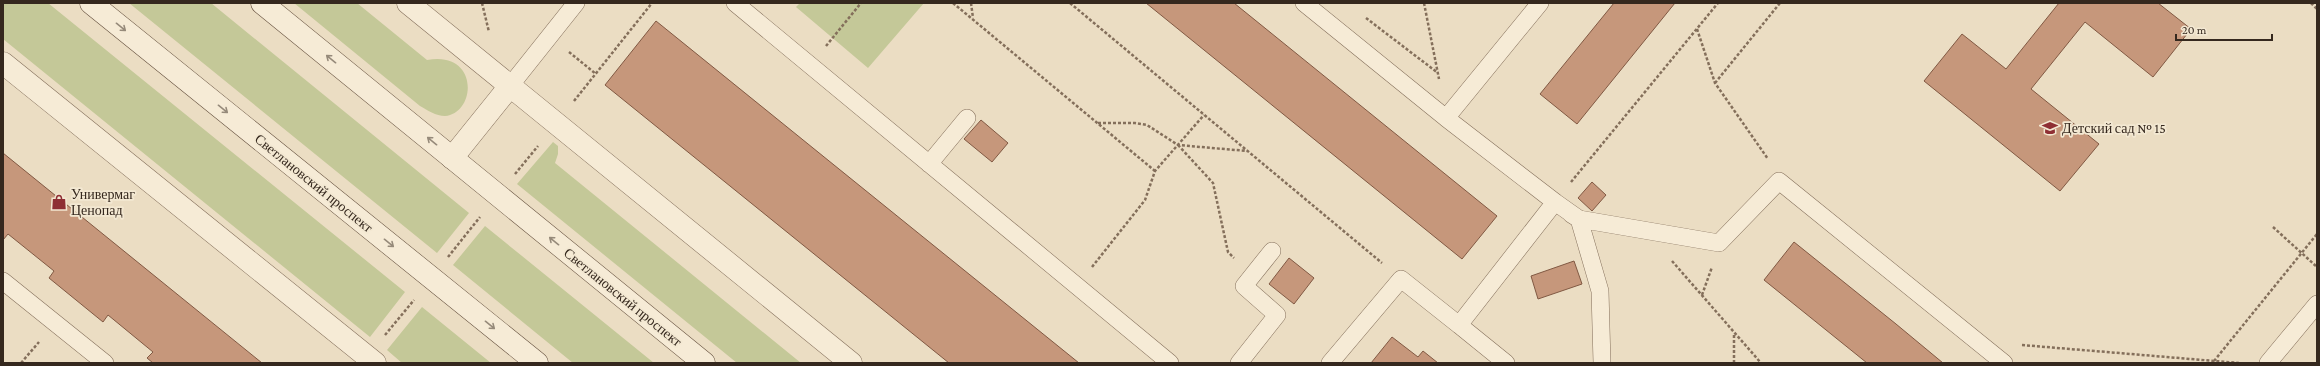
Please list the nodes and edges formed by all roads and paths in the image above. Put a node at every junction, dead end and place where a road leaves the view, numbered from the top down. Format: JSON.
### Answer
{"nodes":[{"id":1,"x":91,"y":3,"type":"edge"},
{"id":2,"x":262,"y":3,"type":"edge"},
{"id":3,"x":408,"y":3,"type":"edge"},
{"id":4,"x":482,"y":3,"type":"edge"},
{"id":5,"x":576,"y":3,"type":"edge"},
{"id":6,"x":652,"y":3,"type":"edge"},
{"id":7,"x":735,"y":3,"type":"edge"},
{"id":8,"x":861,"y":3,"type":"edge"},
{"id":9,"x":954,"y":3,"type":"edge"},
{"id":10,"x":971,"y":3,"type":"edge"},
{"id":11,"x":1070,"y":3,"type":"edge"},
{"id":12,"x":1304,"y":3,"type":"edge"},
{"id":13,"x":1424,"y":3,"type":"edge"},
{"id":14,"x":1540,"y":3,"type":"edge"},
{"id":15,"x":1718,"y":3,"type":"edge"},
{"id":16,"x":1780,"y":3,"type":"edge"},
{"id":17,"x":2311,"y":3,"type":"edge"},
{"id":18,"x":2317,"y":9,"type":"edge"},
{"id":19,"x":1365,"y":17,"type":"dead end"},
{"id":20,"x":973,"y":18,"type":"junction"},
{"id":21,"x":1697,"y":29,"type":"junction"},
{"id":22,"x":490,"y":34,"type":"dead end"},
{"id":23,"x":550,"y":36,"type":"junction"},
{"id":24,"x":3,"y":64,"type":"edge"},
{"id":25,"x":811,"y":65,"type":"junction"},
{"id":26,"x":1438,"y":73,"type":"junction"},
{"id":27,"x":596,"y":74,"type":"junction"},
{"id":28,"x":1715,"y":84,"type":"junction"},
{"id":29,"x":510,"y":86,"type":"junction"},
{"id":30,"x":1204,"y":115,"type":"junction"},
{"id":31,"x":967,"y":118,"type":"dead end"},
{"id":32,"x":1446,"y":118,"type":"junction"},
{"id":33,"x":1097,"y":122,"type":"junction"},
{"id":34,"x":556,"y":124,"type":"junction"},
{"id":35,"x":1178,"y":145,"type":"junction"},
{"id":36,"x":1248,"y":151,"type":"junction"},
{"id":37,"x":452,"y":158,"type":"junction"},
{"id":38,"x":929,"y":164,"type":"junction"},
{"id":39,"x":1155,"y":171,"type":"junction"},
{"id":40,"x":1773,"y":188,"type":"junction"},
{"id":41,"x":498,"y":195,"type":"junction"},
{"id":42,"x":1555,"y":202,"type":"junction"},
{"id":43,"x":1579,"y":219,"type":"junction"},
{"id":44,"x":2273,"y":227,"type":"dead end"},
{"id":45,"x":1646,"y":231,"type":"junction"},
{"id":46,"x":2317,"y":234,"type":"edge"},
{"id":47,"x":1272,"y":251,"type":"dead end"},
{"id":48,"x":2302,"y":253,"type":"junction"},
{"id":49,"x":2317,"y":267,"type":"edge"},
{"id":50,"x":1252,"y":276,"type":"junction"},
{"id":51,"x":432,"y":277,"type":"junction"},
{"id":52,"x":1401,"y":279,"type":"junction"},
{"id":53,"x":3,"y":281,"type":"edge"},
{"id":54,"x":1076,"y":286,"type":"junction"},
{"id":55,"x":2317,"y":304,"type":"edge"},
{"id":56,"x":1459,"y":325,"type":"junction"},
{"id":57,"x":1734,"y":333,"type":"junction"},
{"id":58,"x":1978,"y":341,"type":"junction"},
{"id":59,"x":371,"y":360,"type":"edge"},
{"id":60,"x":2214,"y":361,"type":"junction"},
{"id":61,"x":105,"y":363,"type":"edge"},
{"id":62,"x":537,"y":363,"type":"edge"},
{"id":63,"x":704,"y":363,"type":"edge"},
{"id":64,"x":851,"y":363,"type":"edge"},
{"id":65,"x":1170,"y":363,"type":"edge"},
{"id":66,"x":1240,"y":363,"type":"edge"},
{"id":67,"x":1330,"y":363,"type":"edge"},
{"id":68,"x":1506,"y":363,"type":"edge"},
{"id":69,"x":1602,"y":363,"type":"edge"},
{"id":70,"x":1734,"y":363,"type":"edge"},
{"id":71,"x":1761,"y":363,"type":"edge"},
{"id":72,"x":2004,"y":363,"type":"edge"},
{"id":73,"x":2239,"y":363,"type":"edge"},
{"id":74,"x":2268,"y":363,"type":"edge"}],
"edges":[{"from":1,"to":51,"type":"main road","name":"Светлановский проспект","one_way":true},
{"from":37,"to":2,"type":"main road","name":"Светлановский проспект","one_way":true},
{"from":3,"to":29,"type":"main road"},
{"from":4,"to":22,"type":"path"},
{"from":5,"to":23,"type":"lane"},
{"from":6,"to":27,"type":"path"},
{"from":7,"to":25,"type":"lane"},
{"from":8,"to":25,"type":"path"},
{"from":9,"to":20,"type":"path"},
{"from":10,"to":20,"type":"path"},
{"from":11,"to":30,"type":"path"},
{"from":12,"to":32,"type":"lane"},
{"from":13,"to":26,"type":"path"},
{"from":14,"to":32,"type":"lane"},
{"from":15,"to":21,"type":"path"},
{"from":16,"to":28,"type":"path"},
{"from":17,"to":18,"type":"path"},
{"from":19,"to":26,"type":"path"},
{"from":20,"to":33,"type":"path"},
{"from":21,"to":28,"type":"path"},
{"from":21,"to":42,"type":"path"},
{"from":23,"to":27,"type":"path"},
{"from":23,"to":29,"type":"lane"},
{"from":24,"to":59,"type":"main road"},
{"from":25,"to":38,"type":"lane"},
{"from":26,"to":32,"type":"path"},
{"from":27,"to":34,"type":"path"},
{"from":28,"to":40,"type":"path"},
{"from":29,"to":34,"type":"main road"},
{"from":29,"to":37,"type":"main road"},
{"from":30,"to":35,"type":"path"},
{"from":30,"to":36,"type":"path"},
{"from":31,"to":38,"type":"lane"},
{"from":32,"to":42,"type":"lane"},
{"from":33,"to":35,"type":"path"},
{"from":33,"to":39,"type":"path"},
{"from":34,"to":41,"type":"path"},
{"from":34,"to":64,"type":"main road"},
{"from":35,"to":36,"type":"path"},
{"from":35,"to":39,"type":"path"},
{"from":35,"to":50,"type":"path"},
{"from":36,"to":52,"type":"path"},
{"from":37,"to":41,"type":"main road","name":"Светлановский проспект"},
{"from":38,"to":54,"type":"lane"},
{"from":39,"to":54,"type":"path"},
{"from":40,"to":45,"type":"lane"},
{"from":40,"to":58,"type":"lane"},
{"from":41,"to":51,"type":"path"},
{"from":63,"to":41,"type":"main road","name":"Светлановский проспект","one_way":true},
{"from":42,"to":43,"type":"lane"},
{"from":42,"to":56,"type":"lane"},
{"from":43,"to":45,"type":"lane"},
{"from":43,"to":69,"type":"lane"},
{"from":44,"to":48,"type":"path"},
{"from":45,"to":57,"type":"path"},
{"from":46,"to":48,"type":"path"},
{"from":47,"to":50,"type":"lane"},
{"from":48,"to":49,"type":"path"},
{"from":48,"to":60,"type":"path"},
{"from":50,"to":66,"type":"lane"},
{"from":51,"to":59,"type":"path"},
{"from":51,"to":62,"type":"main road","name":"Светлановский проспект","one_way":true},
{"from":52,"to":56,"type":"lane"},
{"from":52,"to":67,"type":"lane"},
{"from":53,"to":61,"type":"lane"},
{"from":54,"to":65,"type":"lane"},
{"from":55,"to":74,"type":"lane"},
{"from":56,"to":68,"type":"lane"},
{"from":57,"to":70,"type":"path"},
{"from":57,"to":71,"type":"path"},
{"from":58,"to":60,"type":"path"},
{"from":58,"to":72,"type":"lane"},
{"from":60,"to":73,"type":"path"}]}
